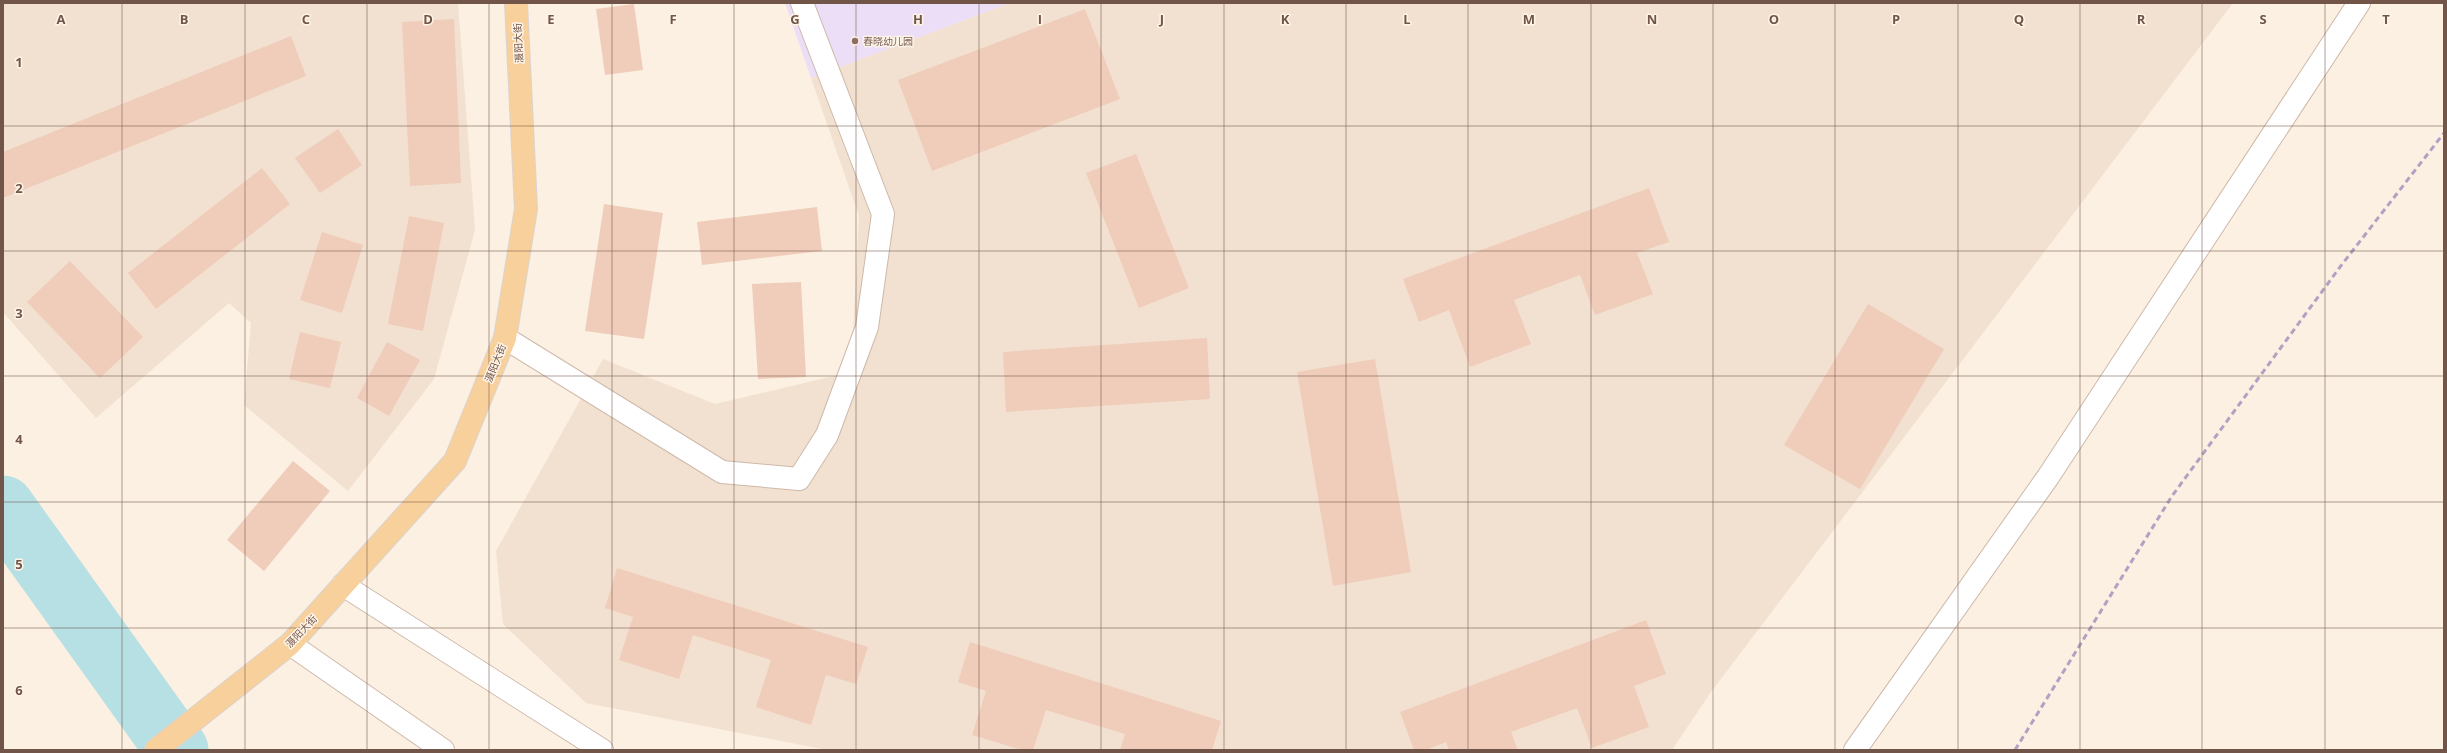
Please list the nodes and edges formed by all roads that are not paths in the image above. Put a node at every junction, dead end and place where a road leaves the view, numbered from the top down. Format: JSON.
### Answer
{"nodes":[{"id":1,"x":516,"y":3,"type":"edge"},
{"id":2,"x":802,"y":3,"type":"edge"},
{"id":3,"x":2359,"y":3,"type":"edge"},
{"id":4,"x":504,"y":338,"type":"junction"},
{"id":5,"x":343,"y":585,"type":"junction"},
{"id":6,"x":286,"y":648,"type":"junction"},
{"id":7,"x":156,"y":750,"type":"edge"},
{"id":8,"x":443,"y":750,"type":"edge"},
{"id":9,"x":602,"y":750,"type":"edge"},
{"id":10,"x":1855,"y":750,"type":"edge"}],
"edges":[{"from":1,"to":4,"type":"main road","name":"滠阳大街"},
{"from":2,"to":4,"type":"street"},
{"from":3,"to":10,"type":"street"},
{"from":4,"to":5,"type":"main road","name":"滠阳大街"},
{"from":5,"to":6,"type":"main road","name":"滠阳大街"},
{"from":5,"to":9,"type":"street"},
{"from":6,"to":7,"type":"main road","name":"滠阳大街"},
{"from":6,"to":8,"type":"street"}]}
